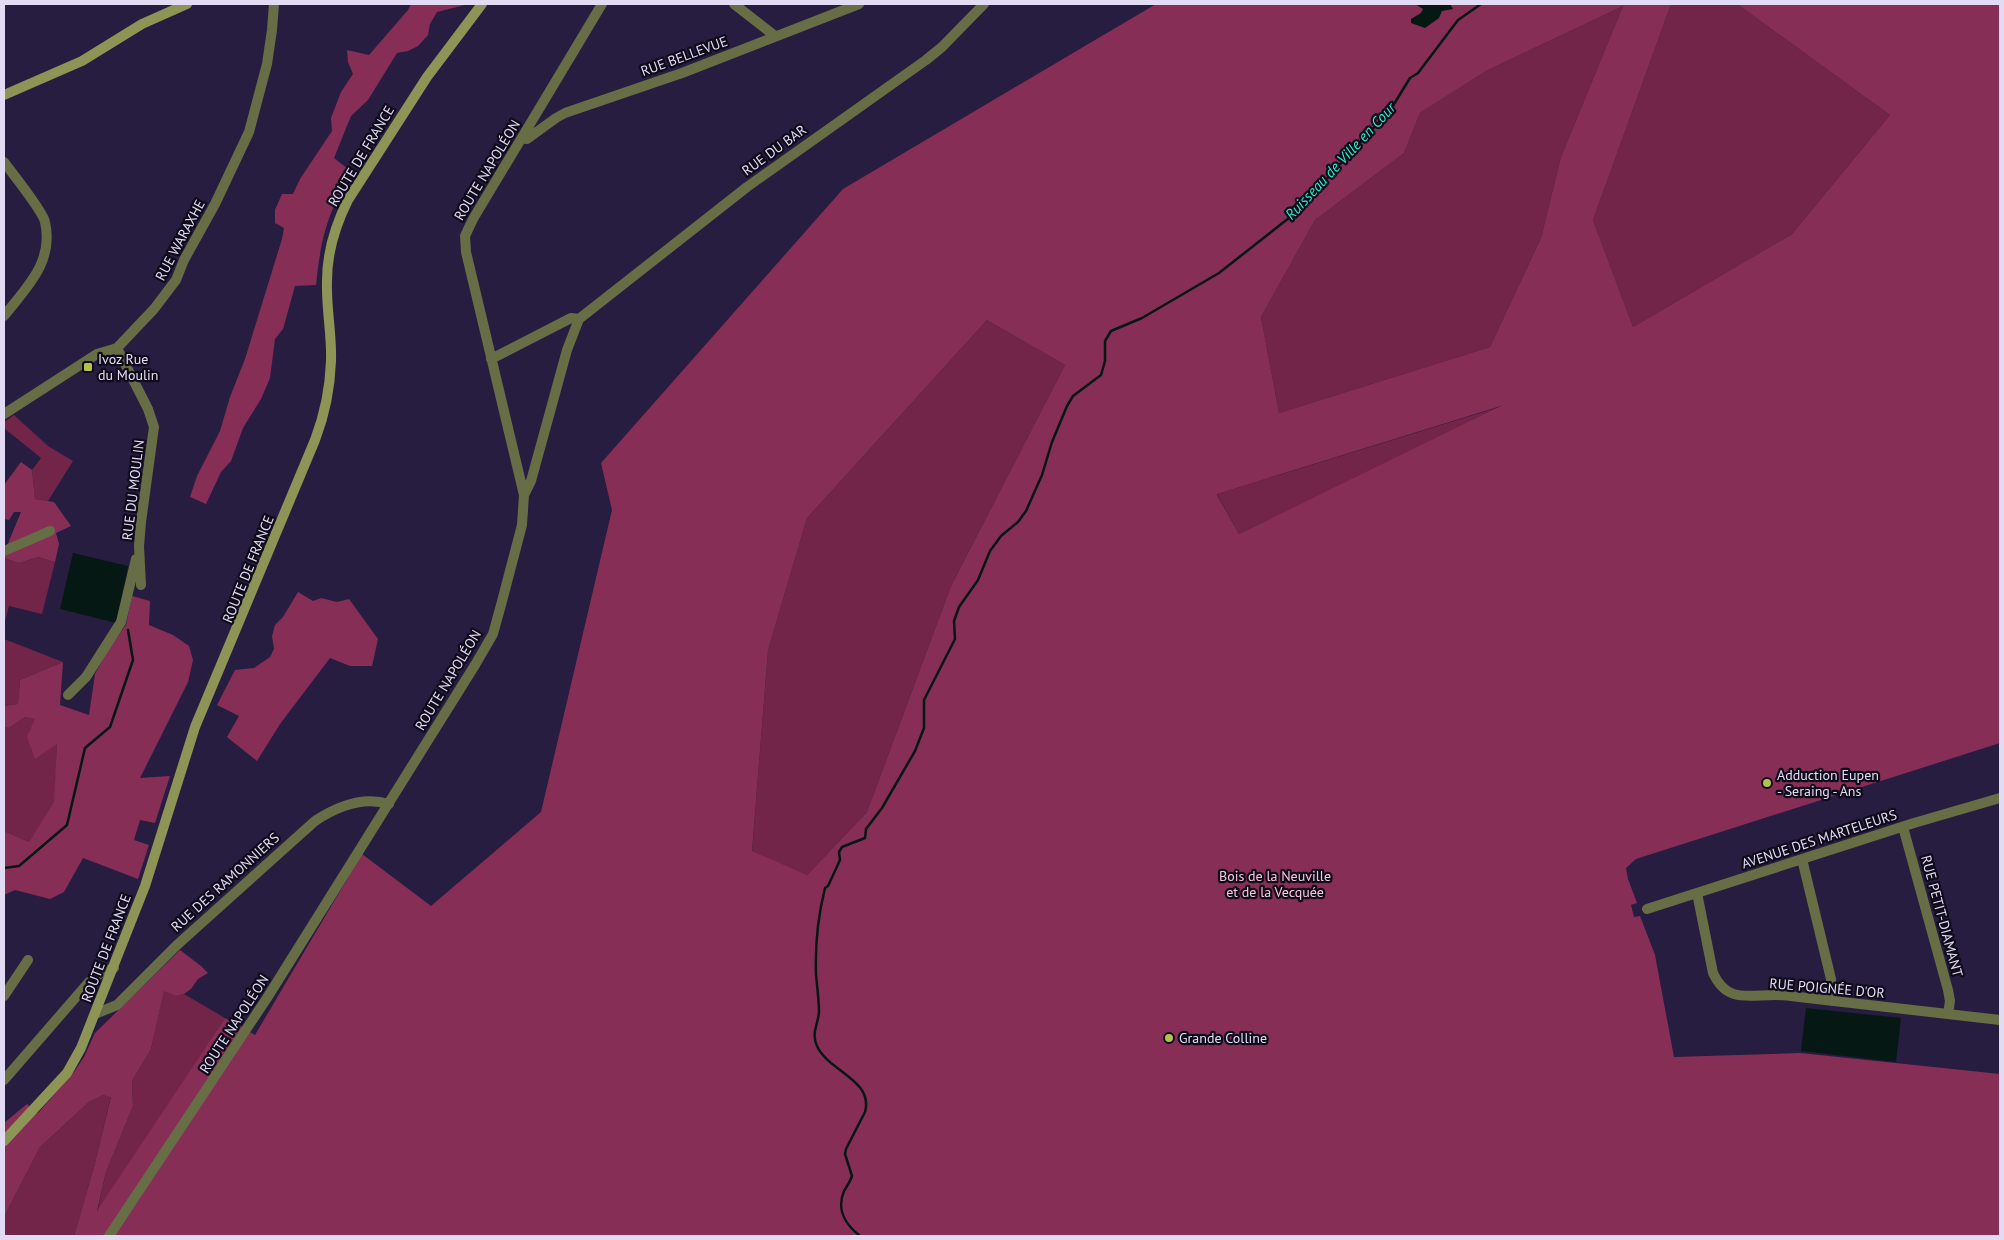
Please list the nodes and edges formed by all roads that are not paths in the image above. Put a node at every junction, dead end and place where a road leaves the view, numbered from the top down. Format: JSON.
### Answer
{"nodes":[{"id":1,"x":187,"y":4,"type":"edge"},
{"id":2,"x":274,"y":4,"type":"edge"},
{"id":3,"x":482,"y":4,"type":"edge"},
{"id":4,"x":602,"y":4,"type":"edge"},
{"id":5,"x":734,"y":4,"type":"edge"},
{"id":6,"x":859,"y":4,"type":"edge"},
{"id":7,"x":984,"y":4,"type":"edge"},
{"id":8,"x":775,"y":36,"type":"junction"},
{"id":9,"x":4,"y":95,"type":"edge"},
{"id":10,"x":522,"y":138,"type":"junction"},
{"id":11,"x":4,"y":162,"type":"edge"},
{"id":12,"x":4,"y":316,"type":"edge"},
{"id":13,"x":579,"y":319,"type":"junction"},
{"id":14,"x":117,"y":348,"type":"junction"},
{"id":15,"x":491,"y":359,"type":"junction"},
{"id":16,"x":4,"y":414,"type":"edge"},
{"id":17,"x":524,"y":495,"type":"junction"},
{"id":18,"x":50,"y":531,"type":"dead end"},
{"id":19,"x":139,"y":546,"type":"junction"},
{"id":20,"x":4,"y":552,"type":"edge"},
{"id":21,"x":141,"y":585,"type":"dead end"},
{"id":22,"x":68,"y":695,"type":"dead end"},
{"id":23,"x":2000,"y":798,"type":"edge"},
{"id":24,"x":388,"y":804,"type":"junction"},
{"id":25,"x":1903,"y":827,"type":"junction"},
{"id":26,"x":1802,"y":859,"type":"junction"},
{"id":27,"x":1697,"y":893,"type":"junction"},
{"id":28,"x":1647,"y":909,"type":"dead end"},
{"id":29,"x":28,"y":960,"type":"dead end"},
{"id":30,"x":114,"y":968,"type":"junction"},
{"id":31,"x":4,"y":996,"type":"edge"},
{"id":32,"x":1832,"y":1001,"type":"junction"},
{"id":33,"x":95,"y":1014,"type":"junction"},
{"id":34,"x":1948,"y":1014,"type":"junction"},
{"id":35,"x":2000,"y":1020,"type":"edge"},
{"id":36,"x":4,"y":1080,"type":"edge"},
{"id":37,"x":4,"y":1141,"type":"edge"},
{"id":38,"x":109,"y":1236,"type":"edge"}],
"edges":[{"from":1,"to":9,"type":"main road"},
{"from":2,"to":14,"type":"street","name":"RUE WARAXHE"},
{"from":3,"to":30,"type":"main road","name":"ROUTE DE FRANCE"},
{"from":4,"to":10,"type":"street","name":"ROUTE NAPOLÉON"},
{"from":5,"to":8,"type":"street"},
{"from":6,"to":8,"type":"street","name":"RUE BELLEVUE"},
{"from":7,"to":13,"type":"street","name":"RUE DU BAR"},
{"from":8,"to":10,"type":"street","name":"RUE BELLEVUE"},
{"from":10,"to":15,"type":"street","name":"ROUTE NAPOLÉON"},
{"from":11,"to":12,"type":"street"},
{"from":13,"to":15,"type":"street","name":"RUE DU BAR"},
{"from":13,"to":17,"type":"street"},
{"from":14,"to":16,"type":"street","name":"RUE WARAXHE"},
{"from":14,"to":19,"type":"street","name":"RUE DU MOULIN"},
{"from":15,"to":17,"type":"street","name":"ROUTE NAPOLÉON"},
{"from":17,"to":24,"type":"street","name":"ROUTE NAPOLÉON"},
{"from":18,"to":20,"type":"street"},
{"from":19,"to":21,"type":"street","name":"RUE DU MOULIN"},
{"from":19,"to":22,"type":"street"},
{"from":23,"to":25,"type":"street","name":"AVENUE DES MARTELEURS"},
{"from":24,"to":33,"type":"street","name":"RUE DES RAMONNIERS"},
{"from":24,"to":38,"type":"street","name":"ROUTE NAPOLÉON"},
{"from":25,"to":26,"type":"street","name":"AVENUE DES MARTELEURS"},
{"from":25,"to":34,"type":"street","name":"RUE PETIT-DIAMANT"},
{"from":26,"to":27,"type":"street","name":"AVENUE DES MARTELEURS"},
{"from":26,"to":32,"type":"street"},
{"from":27,"to":28,"type":"street","name":"AVENUE DES MARTELEURS"},
{"from":27,"to":32,"type":"street","name":"RUE POIGNÉE D'OR"},
{"from":29,"to":31,"type":"street"},
{"from":30,"to":33,"type":"main road","name":"ROUTE DE FRANCE"},
{"from":30,"to":36,"type":"street"},
{"from":32,"to":34,"type":"street","name":"RUE POIGNÉE D'OR"},
{"from":33,"to":37,"type":"main road","name":"ROUTE DE FRANCE"},
{"from":34,"to":35,"type":"street","name":"RUE POIGNÉE D'OR"}]}
